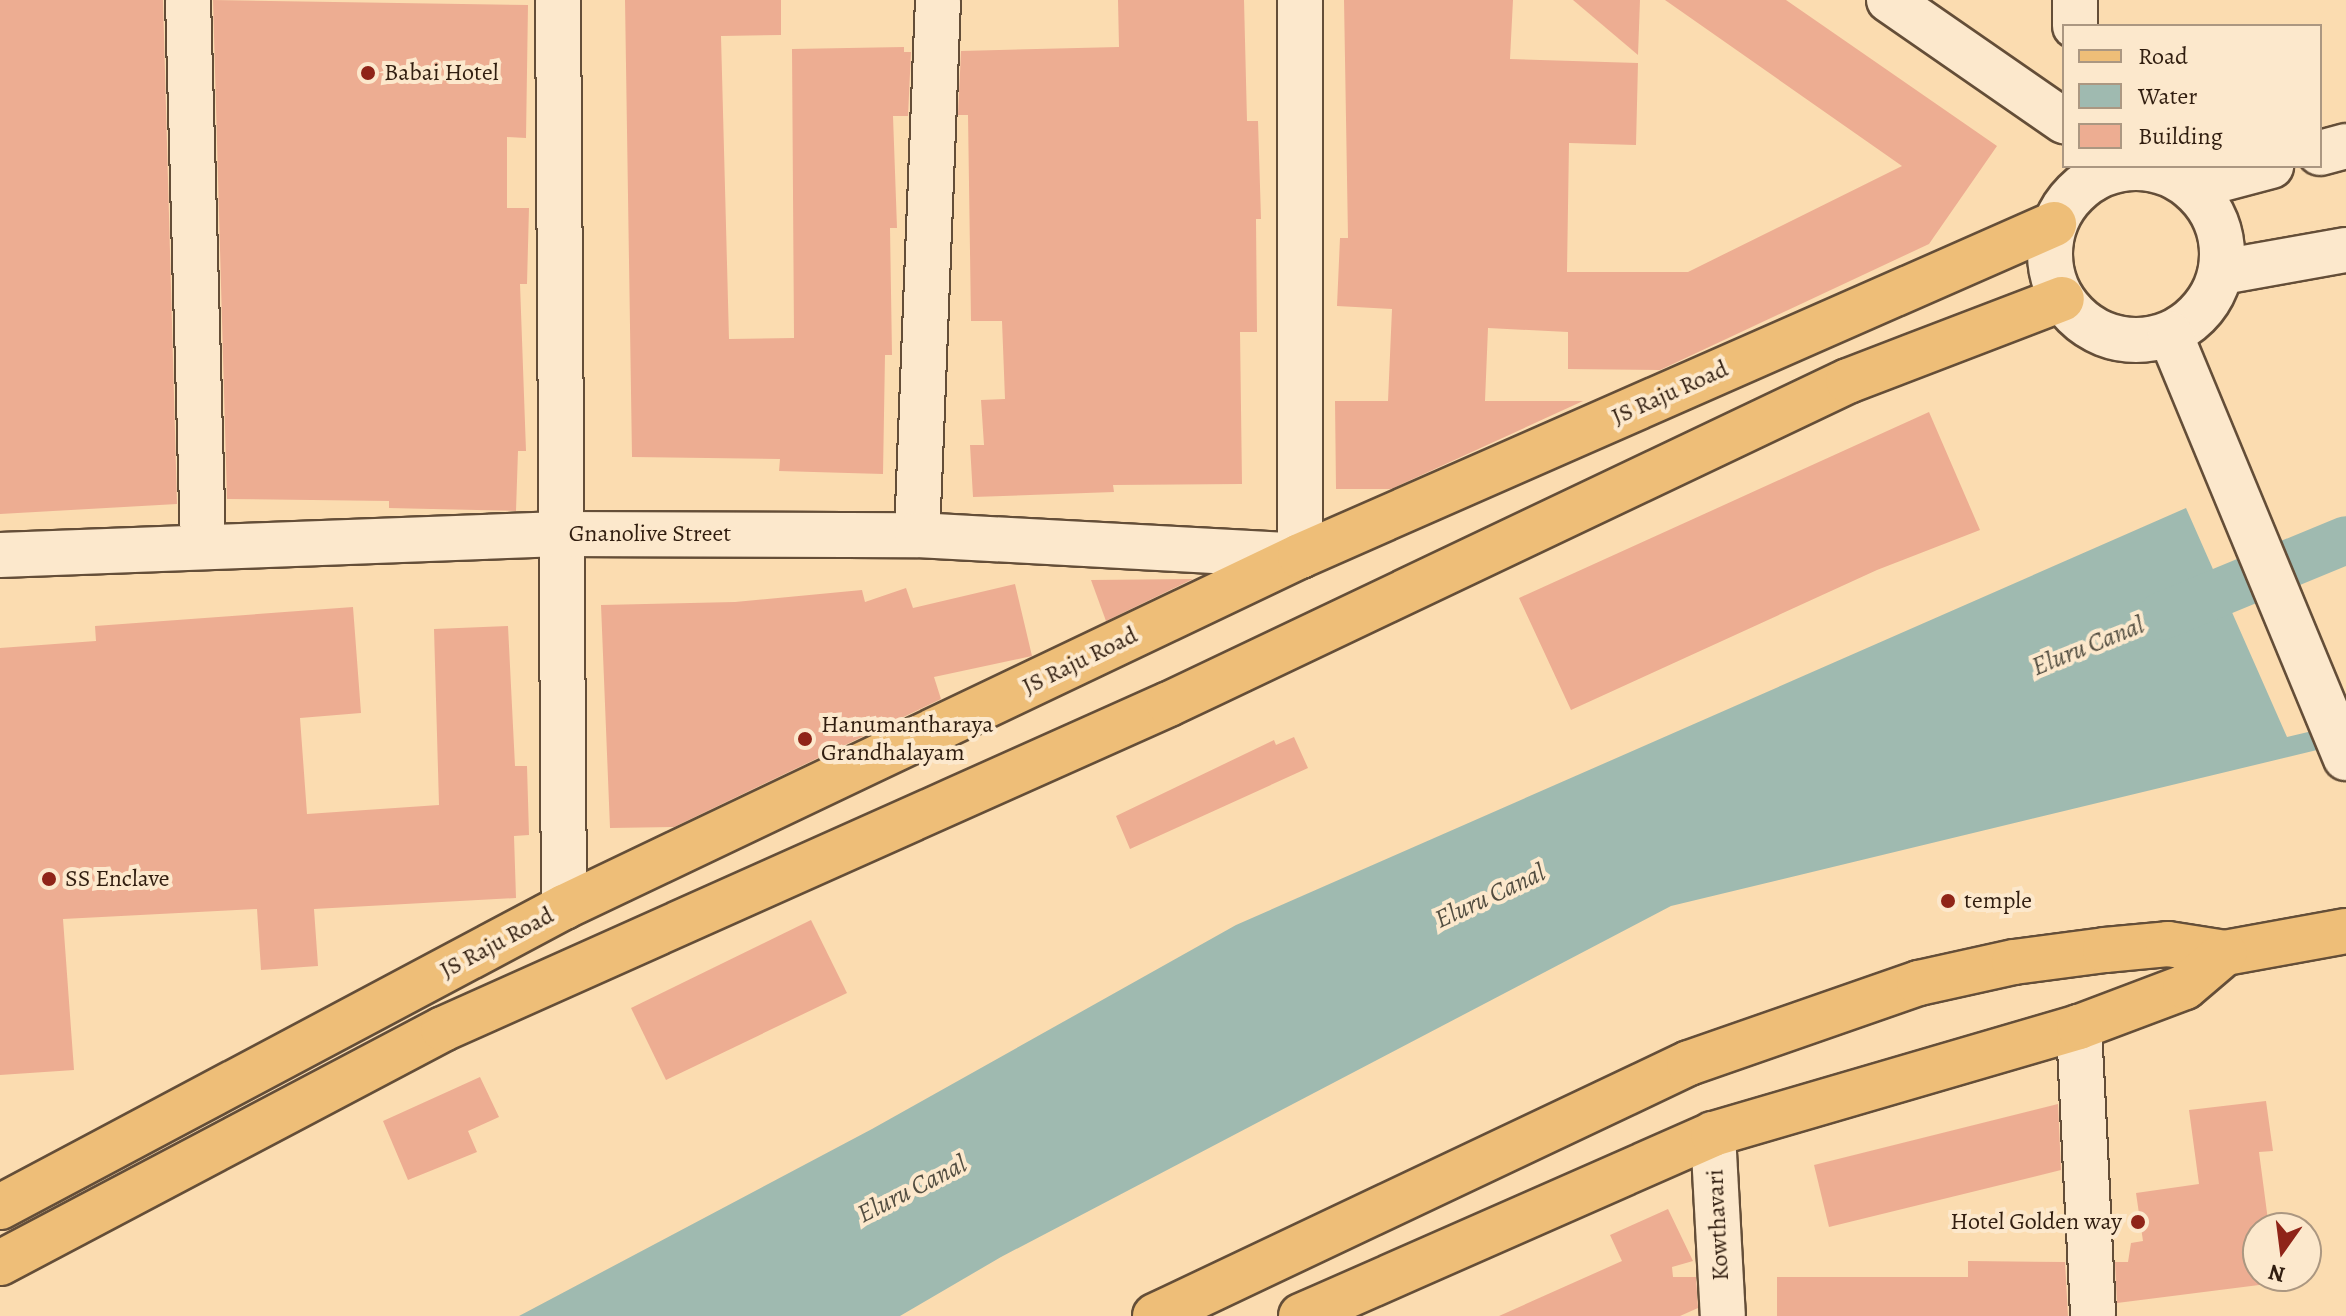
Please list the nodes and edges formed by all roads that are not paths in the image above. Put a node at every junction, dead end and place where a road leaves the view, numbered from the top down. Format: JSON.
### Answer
{"nodes":[{"id":1,"x":188,"y":0,"type":"edge"},
{"id":2,"x":558,"y":0,"type":"edge"},
{"id":3,"x":938,"y":0,"type":"edge"},
{"id":4,"x":1300,"y":0,"type":"edge"},
{"id":5,"x":1889,"y":0,"type":"edge"},
{"id":6,"x":2075,"y":0,"type":"edge"},
{"id":7,"x":2075,"y":24,"type":"edge"},
{"id":8,"x":2062,"y":120,"type":"edge"},
{"id":9,"x":2346,"y":146,"type":"edge"},
{"id":10,"x":2322,"y":152,"type":"edge"},
{"id":11,"x":2106,"y":168,"type":"edge"},
{"id":12,"x":2154,"y":168,"type":"edge"},
{"id":13,"x":2263,"y":168,"type":"edge"},
{"id":14,"x":2192,"y":187,"type":"junction"},
{"id":15,"x":2054,"y":224,"type":"junction"},
{"id":16,"x":2346,"y":250,"type":"edge"},
{"id":17,"x":2222,"y":272,"type":"junction"},
{"id":18,"x":2062,"y":299,"type":"junction"},
{"id":19,"x":2170,"y":334,"type":"junction"},
{"id":20,"x":561,"y":534,"type":"junction"},
{"id":21,"x":917,"y":535,"type":"junction"},
{"id":22,"x":203,"y":543,"type":"junction"},
{"id":23,"x":0,"y":555,"type":"edge"},
{"id":24,"x":1300,"y":556,"type":"junction"},
{"id":25,"x":2346,"y":758,"type":"edge"},
{"id":26,"x":564,"y":907,"type":"junction"},
{"id":27,"x":2346,"y":931,"type":"edge"},
{"id":28,"x":2225,"y":953,"type":"junction"},
{"id":29,"x":2079,"y":1027,"type":"junction"},
{"id":30,"x":1713,"y":1134,"type":"junction"},
{"id":31,"x":0,"y":1207,"type":"edge"},
{"id":32,"x":0,"y":1263,"type":"edge"},
{"id":33,"x":1155,"y":1316,"type":"edge"},
{"id":34,"x":1301,"y":1316,"type":"edge"},
{"id":35,"x":1723,"y":1316,"type":"edge"},
{"id":36,"x":2093,"y":1316,"type":"edge"}],
"edges":[{"from":1,"to":22,"type":"street"},
{"from":2,"to":20,"type":"street"},
{"from":3,"to":21,"type":"street"},
{"from":4,"to":24,"type":"street"},
{"from":5,"to":8,"type":"street"},
{"from":6,"to":7,"type":"street"},
{"from":9,"to":10,"type":"street"},
{"from":11,"to":15,"type":"street"},
{"from":12,"to":14,"type":"street"},
{"from":13,"to":14,"type":"street"},
{"from":14,"to":17,"type":"street"},
{"from":15,"to":18,"type":"street"},
{"from":15,"to":24,"type":"main road","name":"JS Raju Road"},
{"from":16,"to":17,"type":"street"},
{"from":17,"to":19,"type":"street"},
{"from":18,"to":19,"type":"street"},
{"from":18,"to":32,"type":"main road"},
{"from":19,"to":25,"type":"street"},
{"from":20,"to":21,"type":"street","name":"Gnanolive Street"},
{"from":20,"to":22,"type":"street","name":"Gnanolive Street"},
{"from":20,"to":26,"type":"street"},
{"from":21,"to":24,"type":"street","name":"Gnanolive Street"},
{"from":22,"to":23,"type":"street","name":"Gnanolive Street"},
{"from":24,"to":26,"type":"main road","name":"JS Raju Road"},
{"from":26,"to":31,"type":"main road","name":"JS Raju Road"},
{"from":27,"to":28,"type":"main road"},
{"from":28,"to":29,"type":"main road"},
{"from":28,"to":33,"type":"main road"},
{"from":29,"to":30,"type":"main road"},
{"from":29,"to":36,"type":"street"},
{"from":30,"to":34,"type":"main road"},
{"from":30,"to":35,"type":"street","name":"Kowthavari"}]}
